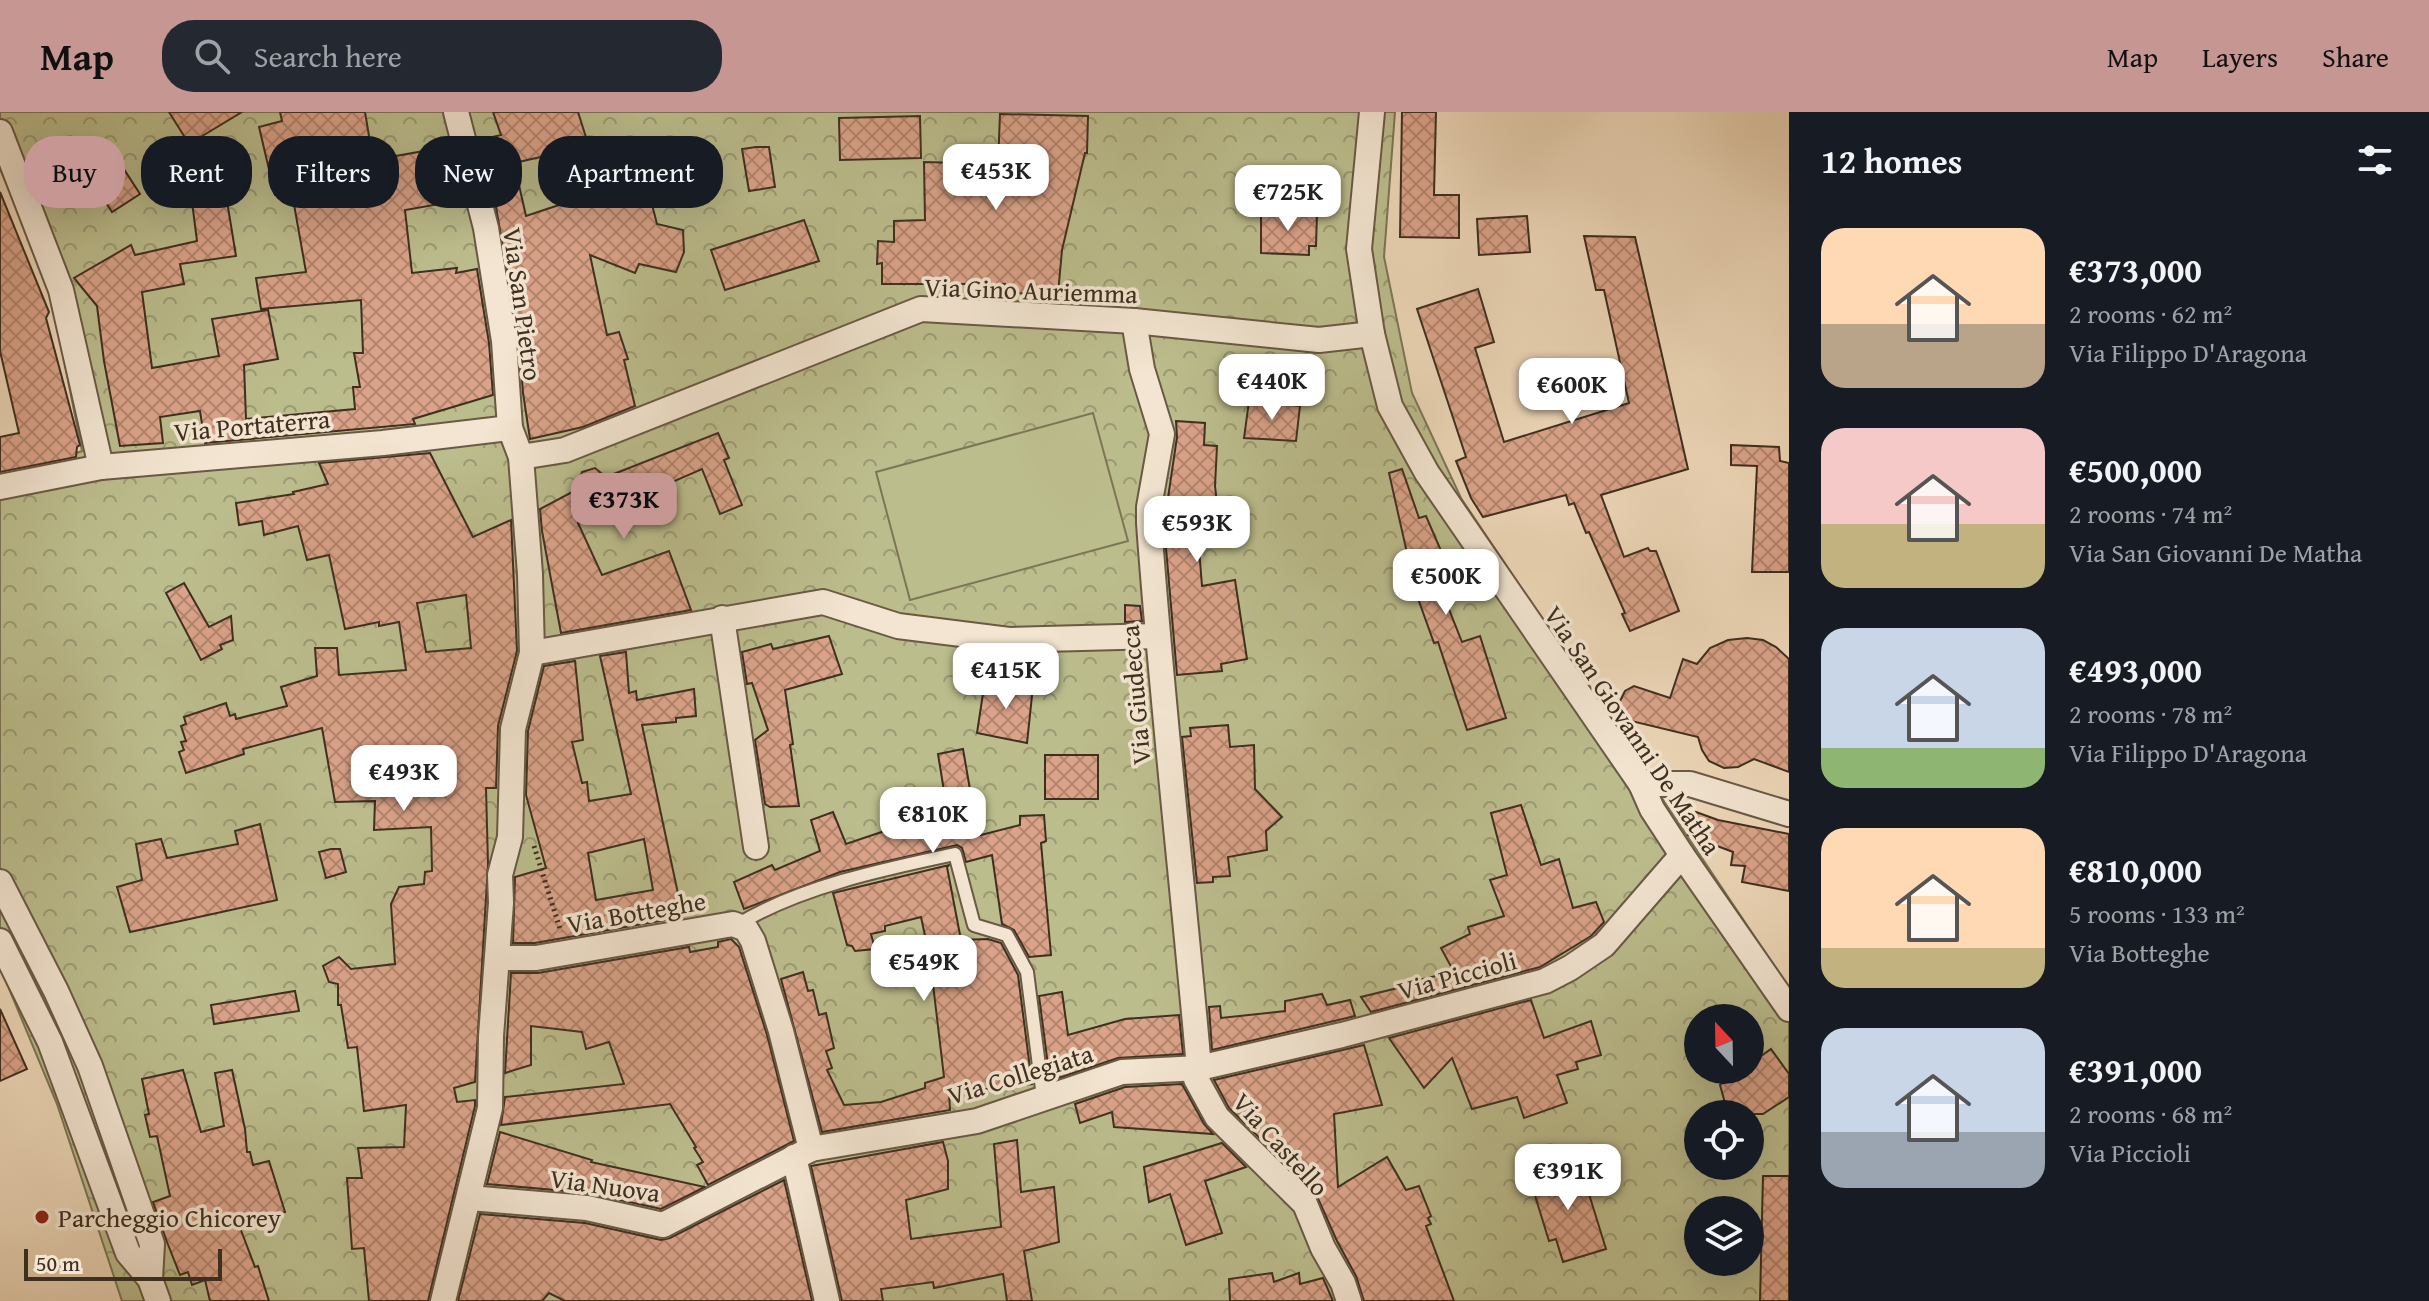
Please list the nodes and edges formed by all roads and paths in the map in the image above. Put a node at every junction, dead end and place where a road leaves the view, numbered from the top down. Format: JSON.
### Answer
{"nodes":[{"id":1,"x":456,"y":112,"type":"edge"},
{"id":2,"x":1372,"y":112,"type":"edge"},
{"id":3,"x":0,"y":132,"type":"edge"},
{"id":4,"x":1134,"y":321,"type":"junction"},
{"id":5,"x":1372,"y":334,"type":"junction"},
{"id":6,"x":510,"y":428,"type":"junction"},
{"id":7,"x":521,"y":457,"type":"junction"},
{"id":8,"x":101,"y":467,"type":"junction"},
{"id":9,"x":0,"y":487,"type":"edge"},
{"id":10,"x":722,"y":618,"type":"junction"},
{"id":11,"x":1158,"y":636,"type":"junction"},
{"id":12,"x":532,"y":653,"type":"junction"},
{"id":13,"x":1641,"y":784,"type":"junction"},
{"id":14,"x":1789,"y":814,"type":"edge"},
{"id":15,"x":531,"y":836,"type":"dead end"},
{"id":16,"x":756,"y":847,"type":"dead end"},
{"id":17,"x":1682,"y":855,"type":"junction"},
{"id":18,"x":0,"y":882,"type":"edge"},
{"id":19,"x":737,"y":925,"type":"junction"},
{"id":20,"x":0,"y":941,"type":"edge"},
{"id":21,"x":567,"y":952,"type":"junction"},
{"id":22,"x":498,"y":958,"type":"junction"},
{"id":23,"x":1789,"y":1009,"type":"edge"},
{"id":24,"x":1199,"y":1068,"type":"junction"},
{"id":25,"x":1043,"y":1097,"type":"junction"},
{"id":26,"x":803,"y":1153,"type":"junction"},
{"id":27,"x":470,"y":1198,"type":"junction"},
{"id":28,"x":154,"y":1290,"type":"edge"},
{"id":29,"x":443,"y":1301,"type":"edge"},
{"id":30,"x":827,"y":1301,"type":"edge"},
{"id":31,"x":1349,"y":1301,"type":"edge"}],
"edges":[{"from":1,"to":6,"type":"street","name":"Via San Pietro"},
{"from":2,"to":5,"type":"street","name":"Via San Giovanni De Matha"},
{"from":3,"to":8,"type":"street"},
{"from":4,"to":5,"type":"street","name":"Via Gino Auriemma"},
{"from":4,"to":7,"type":"street","name":"Via Gino Auriemma"},
{"from":4,"to":11,"type":"street","name":"Via Giudecca"},
{"from":5,"to":13,"type":"street","name":"Via San Giovanni De Matha"},
{"from":6,"to":7,"type":"street","name":"Via San Pietro"},
{"from":6,"to":8,"type":"street","name":"Via Portaterra"},
{"from":7,"to":12,"type":"street","name":"Via San Pietro"},
{"from":8,"to":9,"type":"street","name":"Via Portaterra"},
{"from":10,"to":11,"type":"street"},
{"from":10,"to":12,"type":"street"},
{"from":10,"to":16,"type":"street"},
{"from":11,"to":24,"type":"street","name":"Via Giudecca"},
{"from":12,"to":22,"type":"street","name":"Via San Pietro"},
{"from":13,"to":14,"type":"street"},
{"from":13,"to":17,"type":"street","name":"Via San Giovanni De Matha"},
{"from":15,"to":21,"type":"path"},
{"from":17,"to":23,"type":"street","name":"Via San Giovanni De Matha"},
{"from":17,"to":24,"type":"street","name":"Via Piccioli"},
{"from":18,"to":28,"type":"street"},
{"from":19,"to":21,"type":"street","name":"Via Botteghe"},
{"from":19,"to":25,"type":"lane"},
{"from":19,"to":26,"type":"street","name":"Via Botteghe"},
{"from":20,"to":28,"type":"street"},
{"from":21,"to":22,"type":"street","name":"Via Botteghe"},
{"from":22,"to":27,"type":"street","name":"Via San Pietro"},
{"from":24,"to":25,"type":"street","name":"Via Collegiata"},
{"from":24,"to":31,"type":"street","name":"Via Castello"},
{"from":25,"to":26,"type":"street","name":"Via Collegiata"},
{"from":26,"to":27,"type":"street","name":"Via Nuova"},
{"from":26,"to":30,"type":"street","name":"Via Botteghe"},
{"from":27,"to":29,"type":"street","name":"Via San Pietro"}]}
